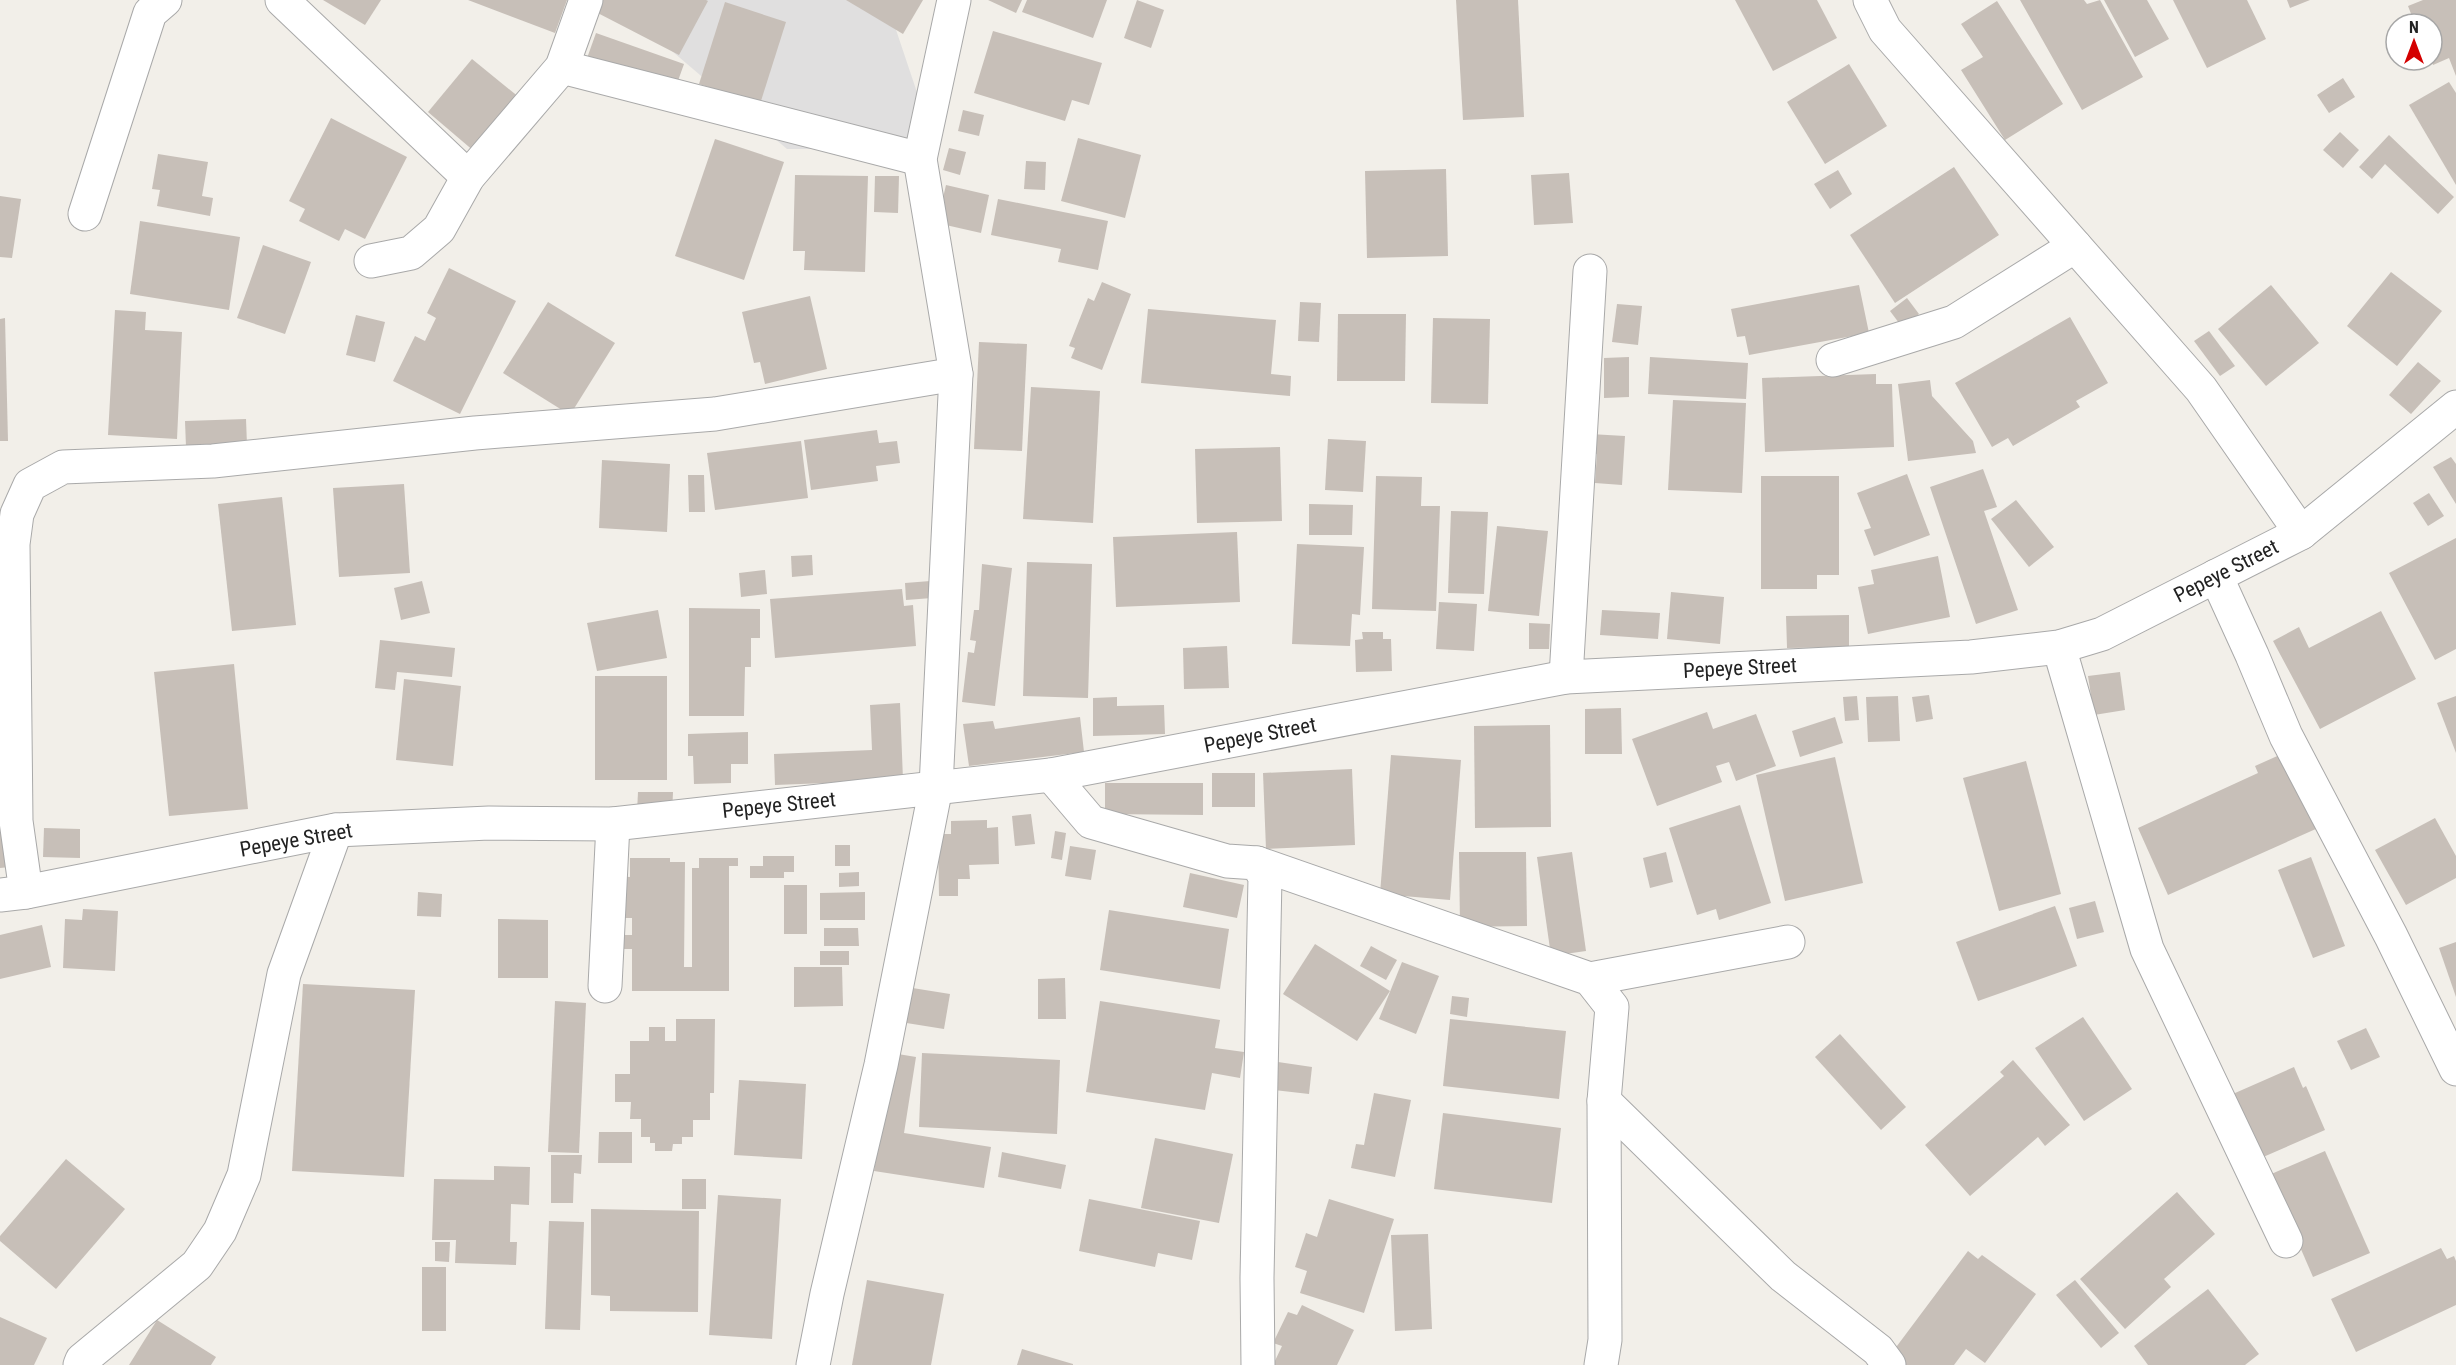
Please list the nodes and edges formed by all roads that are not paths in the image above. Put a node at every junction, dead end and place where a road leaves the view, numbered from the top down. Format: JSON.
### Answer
{"nodes":[{"id":1,"x":165,"y":0,"type":"edge"},
{"id":2,"x":282,"y":0,"type":"edge"},
{"id":3,"x":586,"y":0,"type":"edge"},
{"id":4,"x":954,"y":0,"type":"edge"},
{"id":5,"x":1870,"y":0,"type":"edge"},
{"id":6,"x":562,"y":67,"type":"junction"},
{"id":7,"x":920,"y":159,"type":"junction"},
{"id":8,"x":468,"y":177,"type":"junction"},
{"id":9,"x":85,"y":214,"type":"dead end"},
{"id":10,"x":2075,"y":246,"type":"junction"},
{"id":11,"x":371,"y":261,"type":"dead end"},
{"id":12,"x":1590,"y":271,"type":"dead end"},
{"id":13,"x":1833,"y":360,"type":"dead end"},
{"id":14,"x":956,"y":374,"type":"junction"},
{"id":15,"x":2456,"y":407,"type":"edge"},
{"id":16,"x":2301,"y":533,"type":"junction"},
{"id":17,"x":2216,"y":576,"type":"junction"},
{"id":18,"x":2059,"y":647,"type":"junction"},
{"id":19,"x":1566,"y":677,"type":"junction"},
{"id":20,"x":1052,"y":775,"type":"junction"},
{"id":21,"x":936,"y":787,"type":"junction"},
{"id":22,"x":613,"y":824,"type":"junction"},
{"id":23,"x":336,"y":830,"type":"junction"},
{"id":24,"x":1257,"y":863,"type":"junction"},
{"id":25,"x":13,"y":894,"type":"edge"},
{"id":26,"x":1788,"y":942,"type":"dead end"},
{"id":27,"x":1590,"y":979,"type":"junction"},
{"id":28,"x":605,"y":986,"type":"dead end"},
{"id":29,"x":2456,"y":1069,"type":"edge"},
{"id":30,"x":1604,"y":1101,"type":"junction"},
{"id":31,"x":2286,"y":1241,"type":"dead end"},
{"id":32,"x":80,"y":1365,"type":"edge"},
{"id":33,"x":813,"y":1365,"type":"edge"},
{"id":34,"x":1258,"y":1365,"type":"edge"},
{"id":35,"x":1601,"y":1365,"type":"edge"},
{"id":36,"x":1889,"y":1365,"type":"edge"}],
"edges":[{"from":1,"to":9,"type":"street"},
{"from":2,"to":8,"type":"street"},
{"from":3,"to":6,"type":"street"},
{"from":4,"to":7,"type":"street"},
{"from":5,"to":10,"type":"street"},
{"from":6,"to":7,"type":"street"},
{"from":6,"to":8,"type":"street"},
{"from":7,"to":14,"type":"street"},
{"from":8,"to":11,"type":"street"},
{"from":10,"to":13,"type":"street"},
{"from":10,"to":16,"type":"street"},
{"from":12,"to":19,"type":"street"},
{"from":14,"to":21,"type":"street"},
{"from":14,"to":25,"type":"street"},
{"from":15,"to":16,"type":"street","name":"Pepeye Street"},
{"from":16,"to":17,"type":"street","name":"Pepeye Street"},
{"from":17,"to":18,"type":"street","name":"Pepeye Street"},
{"from":17,"to":29,"type":"street"},
{"from":18,"to":19,"type":"street","name":"Pepeye Street"},
{"from":18,"to":31,"type":"street"},
{"from":19,"to":20,"type":"street","name":"Pepeye Street"},
{"from":20,"to":21,"type":"street","name":"Pepeye Street"},
{"from":20,"to":24,"type":"street"},
{"from":21,"to":22,"type":"street","name":"Pepeye Street"},
{"from":21,"to":33,"type":"street"},
{"from":22,"to":23,"type":"street","name":"Pepeye Street"},
{"from":22,"to":28,"type":"street"},
{"from":23,"to":25,"type":"street","name":"Pepeye Street"},
{"from":23,"to":32,"type":"street"},
{"from":24,"to":27,"type":"street"},
{"from":24,"to":34,"type":"street"},
{"from":26,"to":27,"type":"street"},
{"from":27,"to":30,"type":"street"},
{"from":30,"to":35,"type":"street"},
{"from":30,"to":36,"type":"street"}]}
